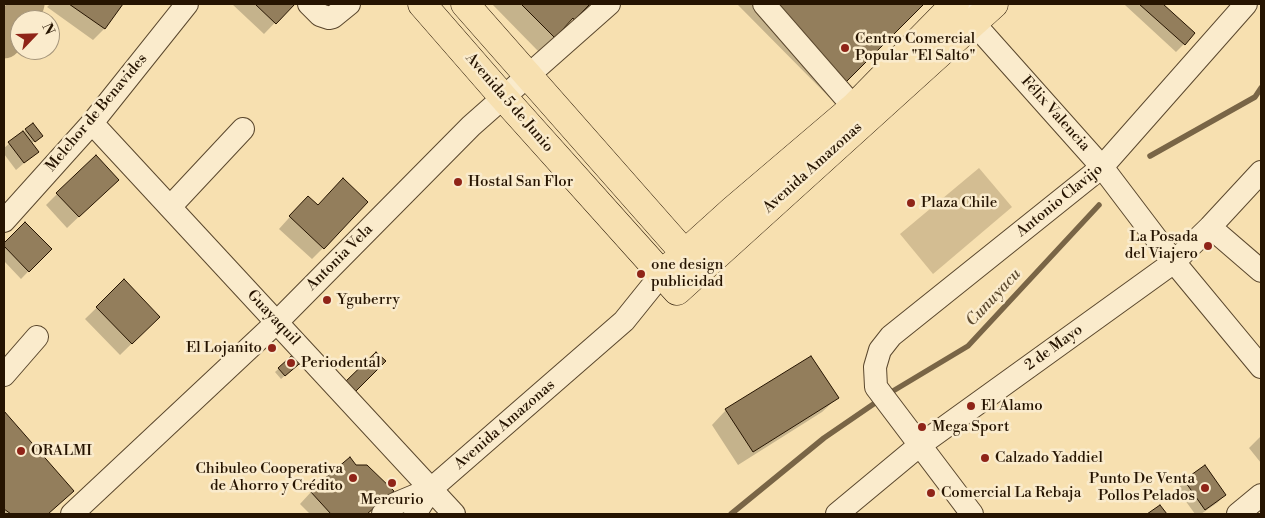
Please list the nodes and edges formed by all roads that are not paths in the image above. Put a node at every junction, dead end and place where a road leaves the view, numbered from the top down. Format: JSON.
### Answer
{"nodes":[{"id":1,"x":187,"y":4,"type":"edge"},
{"id":2,"x":310,"y":4,"type":"edge"},
{"id":3,"x":349,"y":4,"type":"edge"},
{"id":4,"x":422,"y":4,"type":"edge"},
{"id":5,"x":464,"y":4,"type":"edge"},
{"id":6,"x":609,"y":4,"type":"edge"},
{"id":7,"x":764,"y":4,"type":"edge"},
{"id":8,"x":994,"y":4,"type":"edge"},
{"id":9,"x":1246,"y":4,"type":"edge"},
{"id":10,"x":962,"y":10,"type":"edge"},
{"id":11,"x":528,"y":75,"type":"junction"},
{"id":12,"x":503,"y":97,"type":"junction"},
{"id":13,"x":860,"y":114,"type":"junction"},
{"id":14,"x":92,"y":123,"type":"junction"},
{"id":15,"x":243,"y":129,"type":"dead end"},
{"id":16,"x":1102,"y":167,"type":"junction"},
{"id":17,"x":1261,"y":172,"type":"edge"},
{"id":18,"x":170,"y":207,"type":"junction"},
{"id":19,"x":4,"y":221,"type":"edge"},
{"id":20,"x":1210,"y":227,"type":"junction"},
{"id":21,"x":692,"y":262,"type":"junction"},
{"id":22,"x":1174,"y":262,"type":"junction"},
{"id":23,"x":1261,"y":272,"type":"edge"},
{"id":24,"x":669,"y":283,"type":"junction"},
{"id":25,"x":277,"y":322,"type":"junction"},
{"id":26,"x":37,"y":337,"type":"dead end"},
{"id":27,"x":1261,"y":368,"type":"edge"},
{"id":28,"x":4,"y":375,"type":"edge"},
{"id":29,"x":920,"y":444,"type":"junction"},
{"id":30,"x":431,"y":489,"type":"junction"},
{"id":31,"x":1261,"y":495,"type":"edge"},
{"id":32,"x":72,"y":514,"type":"edge"},
{"id":33,"x":383,"y":514,"type":"edge"},
{"id":34,"x":415,"y":514,"type":"edge"},
{"id":35,"x":454,"y":514,"type":"edge"},
{"id":36,"x":836,"y":514,"type":"edge"},
{"id":37,"x":972,"y":514,"type":"edge"},
{"id":38,"x":1238,"y":514,"type":"edge"}],
"edges":[{"from":1,"to":14,"type":"street","name":"Melchor de Benavides"},
{"from":2,"to":3,"type":"street"},
{"from":4,"to":12,"type":"main road","name":"Avenida 5 de Junio"},
{"from":5,"to":11,"type":"main road"},
{"from":6,"to":11,"type":"street","name":"Antonia Vela"},
{"from":7,"to":13,"type":"street"},
{"from":8,"to":10,"type":"main road","name":"Avenida Amazonas"},
{"from":9,"to":16,"type":"street","name":"Antonio Clavijo"},
{"from":10,"to":13,"type":"main road","name":"Avenida Amazonas"},
{"from":10,"to":16,"type":"street","name":"Félix Valencia"},
{"from":11,"to":12,"type":"street","name":"Antonia Vela"},
{"from":11,"to":21,"type":"main road"},
{"from":12,"to":24,"type":"main road","name":"Avenida 5 de Junio"},
{"from":12,"to":25,"type":"street","name":"Antonia Vela"},
{"from":13,"to":21,"type":"main road","name":"Avenida Amazonas"},
{"from":14,"to":18,"type":"street","name":"Guayaquil"},
{"from":14,"to":19,"type":"street","name":"Melchor de Benavides"},
{"from":15,"to":18,"type":"street"},
{"from":16,"to":22,"type":"street","name":"Félix Valencia"},
{"from":16,"to":29,"type":"street","name":"Antonio Clavijo"},
{"from":17,"to":20,"type":"street","name":"2 de Mayo"},
{"from":18,"to":25,"type":"street","name":"Guayaquil"},
{"from":20,"to":22,"type":"street","name":"2 de Mayo"},
{"from":20,"to":23,"type":"street"},
{"from":21,"to":24,"type":"main road","name":"Avenida Amazonas"},
{"from":22,"to":27,"type":"street","name":"Félix Valencia"},
{"from":22,"to":29,"type":"street","name":"2 de Mayo"},
{"from":24,"to":30,"type":"street","name":"Avenida Amazonas"},
{"from":25,"to":30,"type":"street","name":"Guayaquil"},
{"from":25,"to":32,"type":"street","name":"Antonia Vela"},
{"from":26,"to":28,"type":"street"},
{"from":29,"to":36,"type":"street","name":"2 de Mayo"},
{"from":29,"to":37,"type":"street"},
{"from":30,"to":33,"type":"street","name":"Avenida Amazonas"},
{"from":30,"to":34,"type":"street","name":"Avenida Amazonas"},
{"from":30,"to":35,"type":"street","name":"Guayaquil"},
{"from":31,"to":38,"type":"street"}]}
